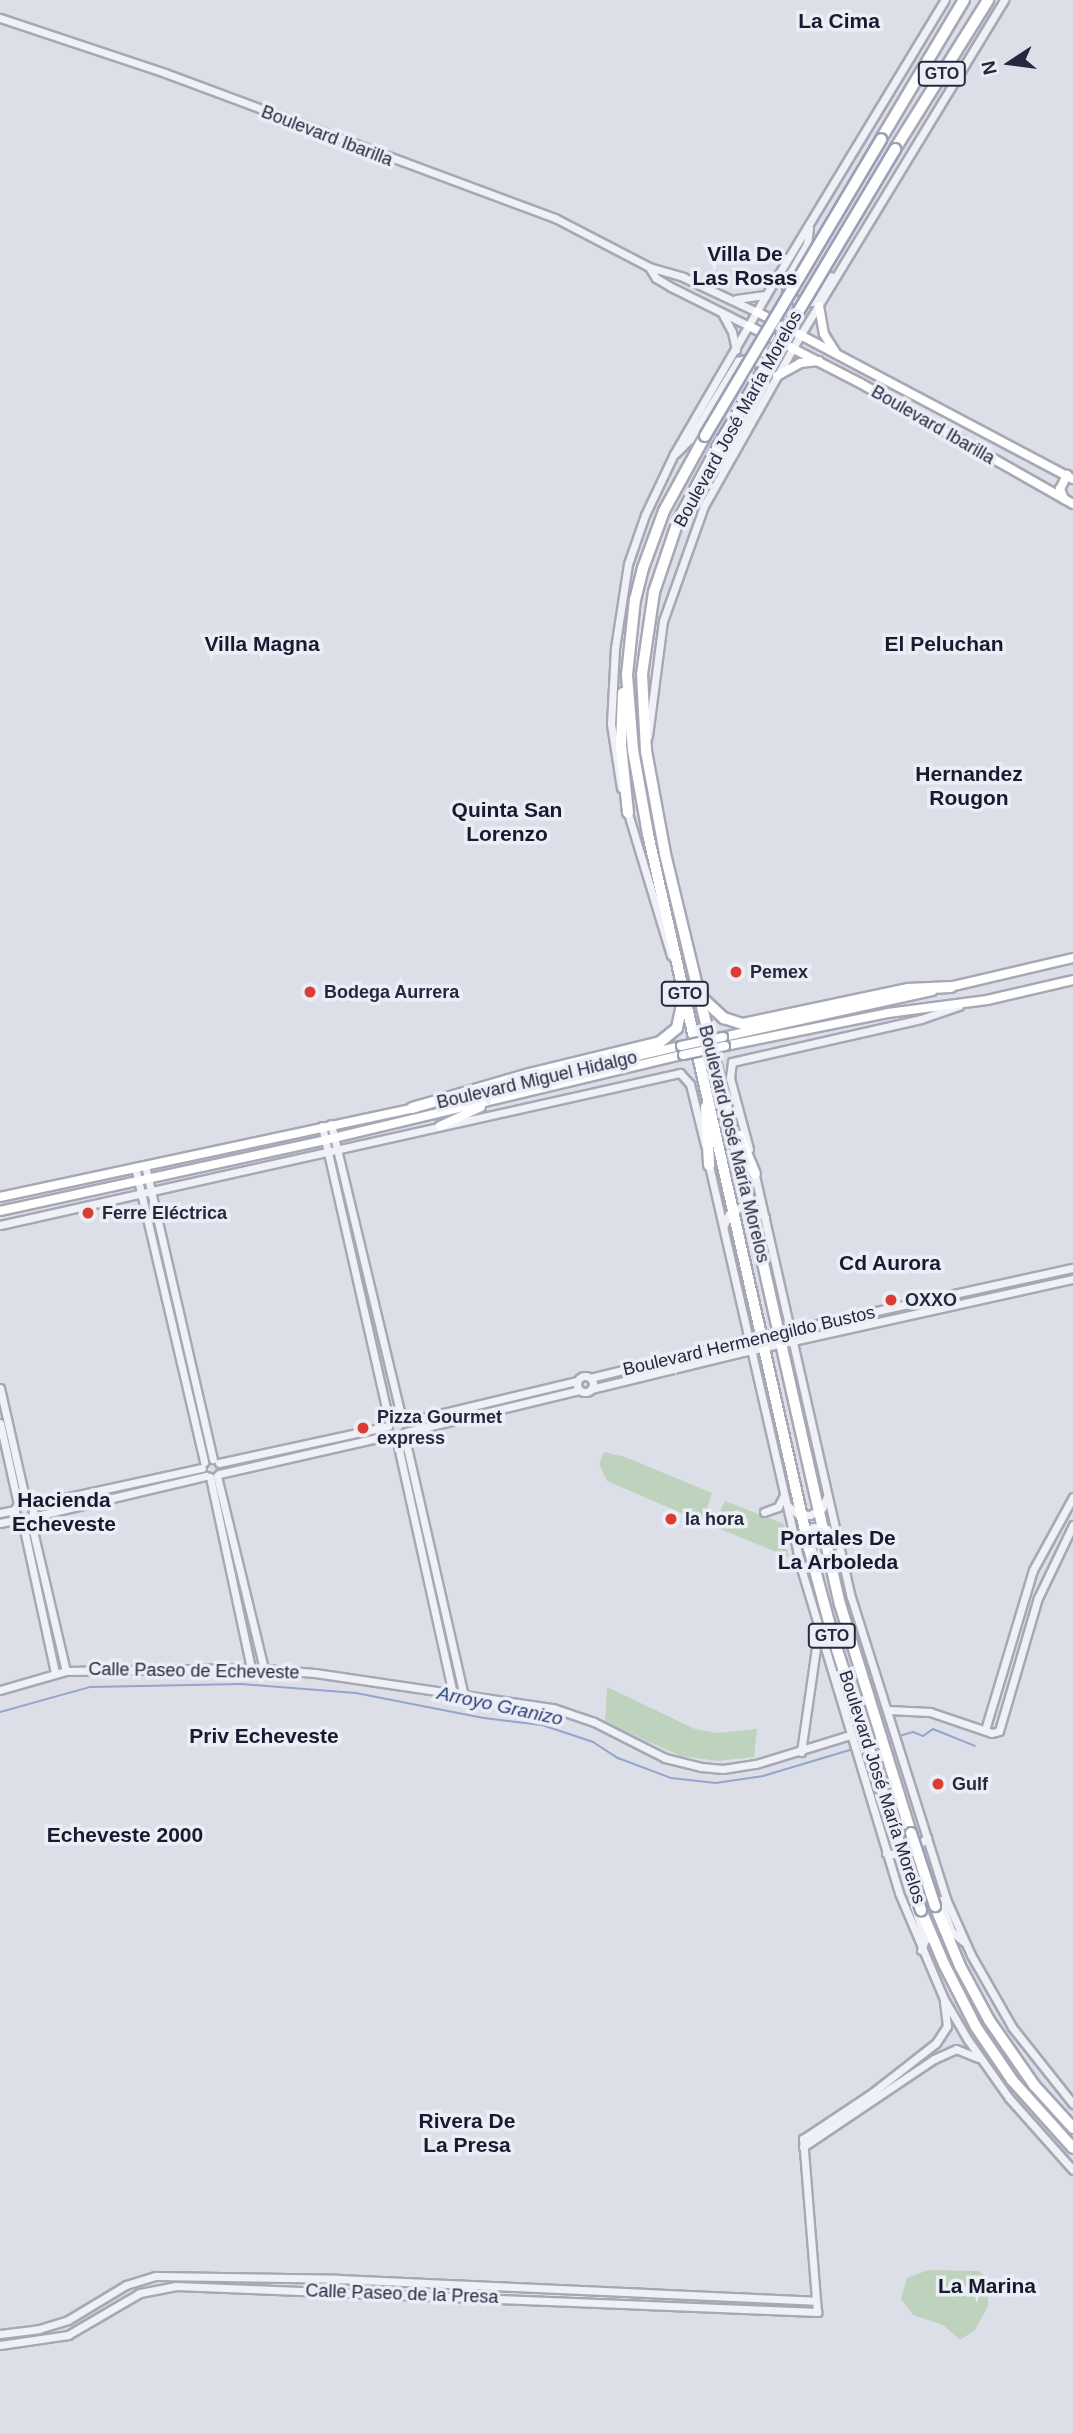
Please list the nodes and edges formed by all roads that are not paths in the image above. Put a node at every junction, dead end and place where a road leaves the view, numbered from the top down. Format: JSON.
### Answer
{"nodes":[{"id":1,"x":946,"y":0,"type":"edge"},
{"id":2,"x":964,"y":0,"type":"edge"},
{"id":3,"x":988,"y":0,"type":"edge"},
{"id":4,"x":1004,"y":0,"type":"edge"},
{"id":5,"x":0,"y":18,"type":"edge"},
{"id":6,"x":809,"y":228,"type":"junction"},
{"id":7,"x":846,"y":260,"type":"junction"},
{"id":8,"x":649,"y":267,"type":"junction"},
{"id":9,"x":766,"y":295,"type":"junction"},
{"id":10,"x":732,"y":299,"type":"junction"},
{"id":11,"x":819,"y":306,"type":"junction"},
{"id":12,"x":722,"y":312,"type":"junction"},
{"id":13,"x":757,"y":312,"type":"junction"},
{"id":14,"x":749,"y":326,"type":"junction"},
{"id":15,"x":801,"y":334,"type":"junction"},
{"id":16,"x":793,"y":347,"type":"junction"},
{"id":17,"x":736,"y":350,"type":"junction"},
{"id":18,"x":838,"y":355,"type":"junction"},
{"id":19,"x":820,"y":361,"type":"junction"},
{"id":20,"x":777,"y":376,"type":"junction"},
{"id":21,"x":674,"y":454,"type":"junction"},
{"id":22,"x":1070,"y":477,"type":"edge"},
{"id":23,"x":716,"y":483,"type":"junction"},
{"id":24,"x":1064,"y":499,"type":"junction"},
{"id":25,"x":1073,"y":504,"type":"edge"},
{"id":26,"x":627,"y":675,"type":"junction"},
{"id":27,"x":646,"y":751,"type":"junction"},
{"id":28,"x":628,"y":813,"type":"junction"},
{"id":29,"x":1073,"y":958,"type":"edge"},
{"id":30,"x":1073,"y":980,"type":"edge"},
{"id":31,"x":951,"y":987,"type":"junction"},
{"id":32,"x":684,"y":991,"type":"junction"},
{"id":33,"x":698,"y":993,"type":"junction"},
{"id":34,"x":962,"y":1004,"type":"junction"},
{"id":35,"x":724,"y":1041,"type":"junction"},
{"id":36,"x":682,"y":1051,"type":"junction"},
{"id":37,"x":704,"y":1078,"type":"junction"},
{"id":38,"x":721,"y":1087,"type":"junction"},
{"id":39,"x":502,"y":1098,"type":"junction"},
{"id":40,"x":412,"y":1108,"type":"junction"},
{"id":41,"x":327,"y":1125,"type":"junction"},
{"id":42,"x":440,"y":1126,"type":"junction"},
{"id":43,"x":334,"y":1137,"type":"junction"},
{"id":44,"x":325,"y":1140,"type":"junction"},
{"id":45,"x":338,"y":1150,"type":"junction"},
{"id":46,"x":328,"y":1153,"type":"junction"},
{"id":47,"x":709,"y":1164,"type":"junction"},
{"id":48,"x":145,"y":1165,"type":"junction"},
{"id":49,"x":135,"y":1167,"type":"junction"},
{"id":50,"x":755,"y":1174,"type":"junction"},
{"id":51,"x":148,"y":1179,"type":"junction"},
{"id":52,"x":138,"y":1181,"type":"junction"},
{"id":53,"x":151,"y":1192,"type":"junction"},
{"id":54,"x":141,"y":1195,"type":"junction"},
{"id":55,"x":0,"y":1197,"type":"edge"},
{"id":56,"x":750,"y":1207,"type":"junction"},
{"id":57,"x":733,"y":1210,"type":"junction"},
{"id":58,"x":0,"y":1211,"type":"edge"},
{"id":59,"x":765,"y":1218,"type":"junction"},
{"id":60,"x":0,"y":1225,"type":"edge"},
{"id":61,"x":723,"y":1226,"type":"junction"},
{"id":62,"x":1073,"y":1268,"type":"edge"},
{"id":63,"x":1073,"y":1279,"type":"edge"},
{"id":64,"x":791,"y":1329,"type":"junction"},
{"id":65,"x":778,"y":1332,"type":"junction"},
{"id":66,"x":762,"y":1336,"type":"junction"},
{"id":67,"x":749,"y":1339,"type":"junction"},
{"id":68,"x":794,"y":1341,"type":"junction"},
{"id":69,"x":781,"y":1343,"type":"junction"},
{"id":70,"x":764,"y":1347,"type":"junction"},
{"id":71,"x":752,"y":1350,"type":"junction"},
{"id":72,"x":590,"y":1378,"type":"junction"},
{"id":73,"x":577,"y":1381,"type":"junction"},
{"id":74,"x":0,"y":1388,"type":"edge"},
{"id":75,"x":591,"y":1389,"type":"junction"},
{"id":76,"x":579,"y":1390,"type":"junction"},
{"id":77,"x":404,"y":1420,"type":"junction"},
{"id":78,"x":0,"y":1423,"type":"edge"},
{"id":79,"x":389,"y":1424,"type":"junction"},
{"id":80,"x":399,"y":1435,"type":"junction"},
{"id":81,"x":216,"y":1461,"type":"junction"},
{"id":82,"x":203,"y":1465,"type":"junction"},
{"id":83,"x":213,"y":1476,"type":"junction"},
{"id":84,"x":827,"y":1492,"type":"junction"},
{"id":85,"x":1073,"y":1497,"type":"edge"},
{"id":86,"x":785,"y":1499,"type":"junction"},
{"id":87,"x":22,"y":1505,"type":"junction"},
{"id":88,"x":819,"y":1511,"type":"junction"},
{"id":89,"x":764,"y":1512,"type":"dead end"},
{"id":90,"x":0,"y":1513,"type":"edge"},
{"id":91,"x":802,"y":1515,"type":"junction"},
{"id":92,"x":26,"y":1519,"type":"junction"},
{"id":93,"x":0,"y":1523,"type":"edge"},
{"id":94,"x":1073,"y":1525,"type":"edge"},
{"id":95,"x":791,"y":1526,"type":"junction"},
{"id":96,"x":822,"y":1527,"type":"junction"},
{"id":97,"x":805,"y":1531,"type":"junction"},
{"id":98,"x":840,"y":1547,"type":"junction"},
{"id":99,"x":797,"y":1555,"type":"junction"},
{"id":100,"x":818,"y":1633,"type":"junction"},
{"id":101,"x":251,"y":1668,"type":"junction"},
{"id":102,"x":264,"y":1669,"type":"junction"},
{"id":103,"x":66,"y":1671,"type":"junction"},
{"id":104,"x":55,"y":1673,"type":"junction"},
{"id":105,"x":0,"y":1690,"type":"edge"},
{"id":106,"x":453,"y":1694,"type":"junction"},
{"id":107,"x":464,"y":1696,"type":"junction"},
{"id":108,"x":888,"y":1710,"type":"junction"},
{"id":109,"x":988,"y":1731,"type":"junction"},
{"id":110,"x":852,"y":1739,"type":"junction"},
{"id":111,"x":801,"y":1752,"type":"junction"},
{"id":112,"x":927,"y":1839,"type":"junction"},
{"id":113,"x":886,"y":1853,"type":"junction"},
{"id":114,"x":964,"y":1941,"type":"junction"},
{"id":115,"x":921,"y":1950,"type":"junction"},
{"id":116,"x":944,"y":1999,"type":"junction"},
{"id":117,"x":980,"y":2059,"type":"junction"},
{"id":118,"x":1073,"y":2104,"type":"edge"},
{"id":119,"x":1073,"y":2128,"type":"edge"},
{"id":120,"x":803,"y":2143,"type":"junction"},
{"id":121,"x":1073,"y":2148,"type":"edge"},
{"id":122,"x":1073,"y":2170,"type":"edge"},
{"id":123,"x":815,"y":2301,"type":"junction"},
{"id":124,"x":0,"y":2334,"type":"edge"},
{"id":125,"x":0,"y":2345,"type":"edge"}],
"edges":[{"from":1,"to":6,"type":"street"},
{"from":2,"to":26,"type":"main road","name":"Boulevard José María Morelos","number":"GTO","bridge":true},
{"from":3,"to":27,"type":"main road","name":"Boulevard José María Morelos","number":"GTO","bridge":true},
{"from":4,"to":7,"type":"street"},
{"from":5,"to":8,"type":"street","name":"Boulevard Ibarilla"},
{"from":6,"to":7,"type":"street"},
{"from":6,"to":9,"type":"street","name":"Boulevard José María Morelos"},
{"from":7,"to":11,"type":"street"},
{"from":8,"to":10,"type":"street","name":"Boulevard Ibarilla"},
{"from":8,"to":12,"type":"street"},
{"from":9,"to":10,"type":"street"},
{"from":9,"to":13,"type":"street","name":"Boulevard José María Morelos"},
{"from":10,"to":13,"type":"street"},
{"from":11,"to":15,"type":"street"},
{"from":11,"to":18,"type":"main road"},
{"from":12,"to":14,"type":"street"},
{"from":12,"to":17,"type":"street"},
{"from":13,"to":14,"type":"street","name":"Boulevard José María Morelos"},
{"from":13,"to":15,"type":"main road","name":"Boulevard Ibarilla"},
{"from":14,"to":16,"type":"main road","name":"Boulevard Ibarilla"},
{"from":14,"to":17,"type":"street","name":"Boulevard José María Morelos"},
{"from":15,"to":16,"type":"street"},
{"from":15,"to":18,"type":"main road","name":"Boulevard Ibarilla"},
{"from":16,"to":19,"type":"main road","name":"Boulevard Ibarilla"},
{"from":16,"to":20,"type":"street"},
{"from":17,"to":21,"type":"street","name":"Boulevard José María Morelos"},
{"from":18,"to":22,"type":"main road","name":"Boulevard Ibarilla"},
{"from":19,"to":20,"type":"main road"},
{"from":19,"to":24,"type":"main road","name":"Boulevard Ibarilla"},
{"from":20,"to":23,"type":"street"},
{"from":21,"to":23,"type":"street"},
{"from":21,"to":28,"type":"street","name":"Boulevard José María Morelos"},
{"from":22,"to":24,"type":"main road"},
{"from":23,"to":27,"type":"street"},
{"from":24,"to":25,"type":"main road","name":"Boulevard Ibarilla"},
{"from":26,"to":28,"type":"main road"},
{"from":26,"to":32,"type":"main road","name":"Boulevard José María Morelos","number":"GTO"},
{"from":27,"to":33,"type":"main road","name":"Boulevard José María Morelos","number":"GTO"},
{"from":28,"to":32,"type":"street","name":"Boulevard José María Morelos"},
{"from":29,"to":31,"type":"main road","name":"Boulevard Miguel Hidalgo"},
{"from":30,"to":34,"type":"main road","name":"Boulevard Miguel Hidalgo"},
{"from":31,"to":33,"type":"main road"},
{"from":31,"to":35,"type":"main road","name":"Boulevard Miguel Hidalgo"},
{"from":32,"to":37,"type":"main road","name":"Boulevard José María Morelos","number":"GTO"},
{"from":32,"to":40,"type":"main road"},
{"from":33,"to":38,"type":"main road","name":"Boulevard José María Morelos","number":"GTO"},
{"from":34,"to":35,"type":"main road","name":"Boulevard Miguel Hidalgo"},
{"from":34,"to":50,"type":"street","name":"Boulevard José María Morelos"},
{"from":35,"to":36,"type":"main road","name":"Boulevard Miguel Hidalgo","bridge":true},
{"from":36,"to":39,"type":"main road","name":"Boulevard Miguel Hidalgo"},
{"from":36,"to":40,"type":"main road","name":"Boulevard Miguel Hidalgo"},
{"from":37,"to":47,"type":"main road"},
{"from":37,"to":57,"type":"main road","name":"Boulevard José María Morelos","number":"GTO"},
{"from":38,"to":50,"type":"main road"},
{"from":38,"to":56,"type":"main road","name":"Boulevard José María Morelos","number":"GTO"},
{"from":39,"to":42,"type":"main road"},
{"from":39,"to":43,"type":"main road","name":"Boulevard Miguel Hidalgo"},
{"from":40,"to":41,"type":"main road","name":"Boulevard Miguel Hidalgo"},
{"from":41,"to":43,"type":"street"},
{"from":41,"to":44,"type":"street"},
{"from":41,"to":48,"type":"main road","name":"Boulevard Miguel Hidalgo"},
{"from":42,"to":45,"type":"street"},
{"from":42,"to":47,"type":"street"},
{"from":43,"to":44,"type":"main road","name":"Boulevard Miguel Hidalgo"},
{"from":43,"to":45,"type":"street"},
{"from":44,"to":46,"type":"street"},
{"from":44,"to":51,"type":"main road","name":"Boulevard Miguel Hidalgo"},
{"from":45,"to":46,"type":"street"},
{"from":45,"to":77,"type":"street"},
{"from":46,"to":53,"type":"street"},
{"from":46,"to":79,"type":"street"},
{"from":47,"to":61,"type":"street"},
{"from":48,"to":49,"type":"main road","name":"Boulevard Miguel Hidalgo"},
{"from":48,"to":51,"type":"street"},
{"from":49,"to":52,"type":"street"},
{"from":49,"to":55,"type":"main road","name":"Boulevard Miguel Hidalgo"},
{"from":50,"to":59,"type":"street","name":"Boulevard José María Morelos"},
{"from":51,"to":52,"type":"main road","name":"Boulevard Miguel Hidalgo"},
{"from":51,"to":53,"type":"street"},
{"from":52,"to":54,"type":"street"},
{"from":52,"to":58,"type":"main road","name":"Boulevard Miguel Hidalgo"},
{"from":53,"to":54,"type":"street"},
{"from":53,"to":81,"type":"street"},
{"from":54,"to":60,"type":"street"},
{"from":54,"to":82,"type":"street"},
{"from":56,"to":57,"type":"street"},
{"from":56,"to":59,"type":"street"},
{"from":56,"to":65,"type":"main road","name":"Boulevard José María Morelos","number":"GTO"},
{"from":57,"to":61,"type":"street"},
{"from":57,"to":66,"type":"main road","name":"Boulevard José María Morelos","number":"GTO"},
{"from":59,"to":64,"type":"street","name":"Boulevard José María Morelos"},
{"from":61,"to":67,"type":"street"},
{"from":62,"to":64,"type":"street","name":"Boulevard Hermenegildo Bustos"},
{"from":63,"to":68,"type":"street","name":"Boulevard Hermenegildo Bustos"},
{"from":64,"to":65,"type":"street","name":"Boulevard Hermenegildo Bustos"},
{"from":64,"to":68,"type":"street","name":"Boulevard José María Morelos"},
{"from":65,"to":66,"type":"street","name":"Boulevard Hermenegildo Bustos"},
{"from":65,"to":69,"type":"main road","number":"GTO"},
{"from":66,"to":67,"type":"street","name":"Boulevard Hermenegildo Bustos"},
{"from":66,"to":70,"type":"main road","number":"GTO"},
{"from":67,"to":71,"type":"street"},
{"from":67,"to":72,"type":"street","name":"Boulevard Hermenegildo Bustos"},
{"from":68,"to":69,"type":"street","name":"Boulevard Hermenegildo Bustos"},
{"from":68,"to":84,"type":"street","name":"Boulevard José María Morelos"},
{"from":69,"to":70,"type":"street","name":"Boulevard Hermenegildo Bustos"},
{"from":69,"to":88,"type":"main road","name":"Boulevard José María Morelos","number":"GTO"},
{"from":70,"to":71,"type":"street","name":"Boulevard Hermenegildo Bustos"},
{"from":70,"to":91,"type":"main road","name":"Boulevard José María Morelos","number":"GTO"},
{"from":71,"to":75,"type":"street","name":"Boulevard Hermenegildo Bustos"},
{"from":71,"to":86,"type":"street"},
{"from":72,"to":73,"type":"street"},
{"from":72,"to":75,"type":"street"},
{"from":73,"to":76,"type":"street"},
{"from":73,"to":77,"type":"street"},
{"from":74,"to":87,"type":"street"},
{"from":75,"to":76,"type":"street"},
{"from":76,"to":80,"type":"street"},
{"from":77,"to":79,"type":"street"},
{"from":77,"to":80,"type":"street"},
{"from":78,"to":87,"type":"street"},
{"from":79,"to":80,"type":"street"},
{"from":79,"to":81,"type":"street"},
{"from":80,"to":83,"type":"street"},
{"from":80,"to":106,"type":"street"},
{"from":80,"to":107,"type":"street"},
{"from":81,"to":82,"type":"street"},
{"from":81,"to":83,"type":"street"},
{"from":82,"to":83,"type":"street"},
{"from":82,"to":87,"type":"street"},
{"from":83,"to":92,"type":"street"},
{"from":83,"to":101,"type":"street"},
{"from":83,"to":102,"type":"street"},
{"from":84,"to":88,"type":"street"},
{"from":84,"to":98,"type":"street","name":"Boulevard José María Morelos"},
{"from":85,"to":109,"type":"street"},
{"from":86,"to":89,"type":"street"},
{"from":86,"to":91,"type":"street"},
{"from":86,"to":95,"type":"street"},
{"from":87,"to":90,"type":"street"},
{"from":87,"to":92,"type":"street"},
{"from":87,"to":92,"type":"street"},
{"from":88,"to":91,"type":"street"},
{"from":88,"to":96,"type":"main road","name":"Boulevard José María Morelos","number":"GTO"},
{"from":91,"to":97,"type":"main road","name":"Boulevard José María Morelos","number":"GTO"},
{"from":92,"to":93,"type":"street"},
{"from":92,"to":103,"type":"street"},
{"from":92,"to":104,"type":"street"},
{"from":94,"to":109,"type":"street"},
{"from":95,"to":97,"type":"street"},
{"from":95,"to":99,"type":"street"},
{"from":96,"to":97,"type":"street"},
{"from":96,"to":98,"type":"street"},
{"from":96,"to":119,"type":"main road","name":"Boulevard José María Morelos","number":"GTO","bridge":true},
{"from":97,"to":99,"type":"street"},
{"from":97,"to":121,"type":"main road","name":"Boulevard José María Morelos","number":"GTO","bridge":true},
{"from":98,"to":108,"type":"street","name":"Boulevard José María Morelos"},
{"from":99,"to":100,"type":"street"},
{"from":100,"to":110,"type":"street"},
{"from":100,"to":111,"type":"street"},
{"from":101,"to":102,"type":"street","name":"Calle Paseo de Echeveste"},
{"from":101,"to":103,"type":"street","name":"Calle Paseo de Echeveste"},
{"from":102,"to":106,"type":"street","name":"Calle Paseo de Echeveste"},
{"from":103,"to":104,"type":"street","name":"Calle Paseo de Echeveste"},
{"from":104,"to":105,"type":"street","name":"Calle Paseo de Echeveste"},
{"from":106,"to":107,"type":"street","name":"Calle Paseo de Echeveste"},
{"from":107,"to":111,"type":"street","name":"Calle Paseo de Echeveste"},
{"from":108,"to":109,"type":"street"},
{"from":108,"to":112,"type":"street","name":"Boulevard José María Morelos"},
{"from":110,"to":111,"type":"street","name":"Calle Paseo de Echeveste"},
{"from":110,"to":113,"type":"street"},
{"from":112,"to":113,"type":"street"},
{"from":112,"to":114,"type":"street","name":"Boulevard José María Morelos"},
{"from":113,"to":115,"type":"street"},
{"from":114,"to":115,"type":"street"},
{"from":114,"to":118,"type":"street","name":"Boulevard José María Morelos"},
{"from":115,"to":116,"type":"street"},
{"from":116,"to":117,"type":"street"},
{"from":116,"to":120,"type":"street"},
{"from":117,"to":120,"type":"street"},
{"from":117,"to":122,"type":"street"},
{"from":120,"to":123,"type":"street"},
{"from":123,"to":124,"type":"street","name":"Calle Paseo de la Presa"},
{"from":123,"to":125,"type":"street","name":"Calle Paseo de la Presa"}]}
